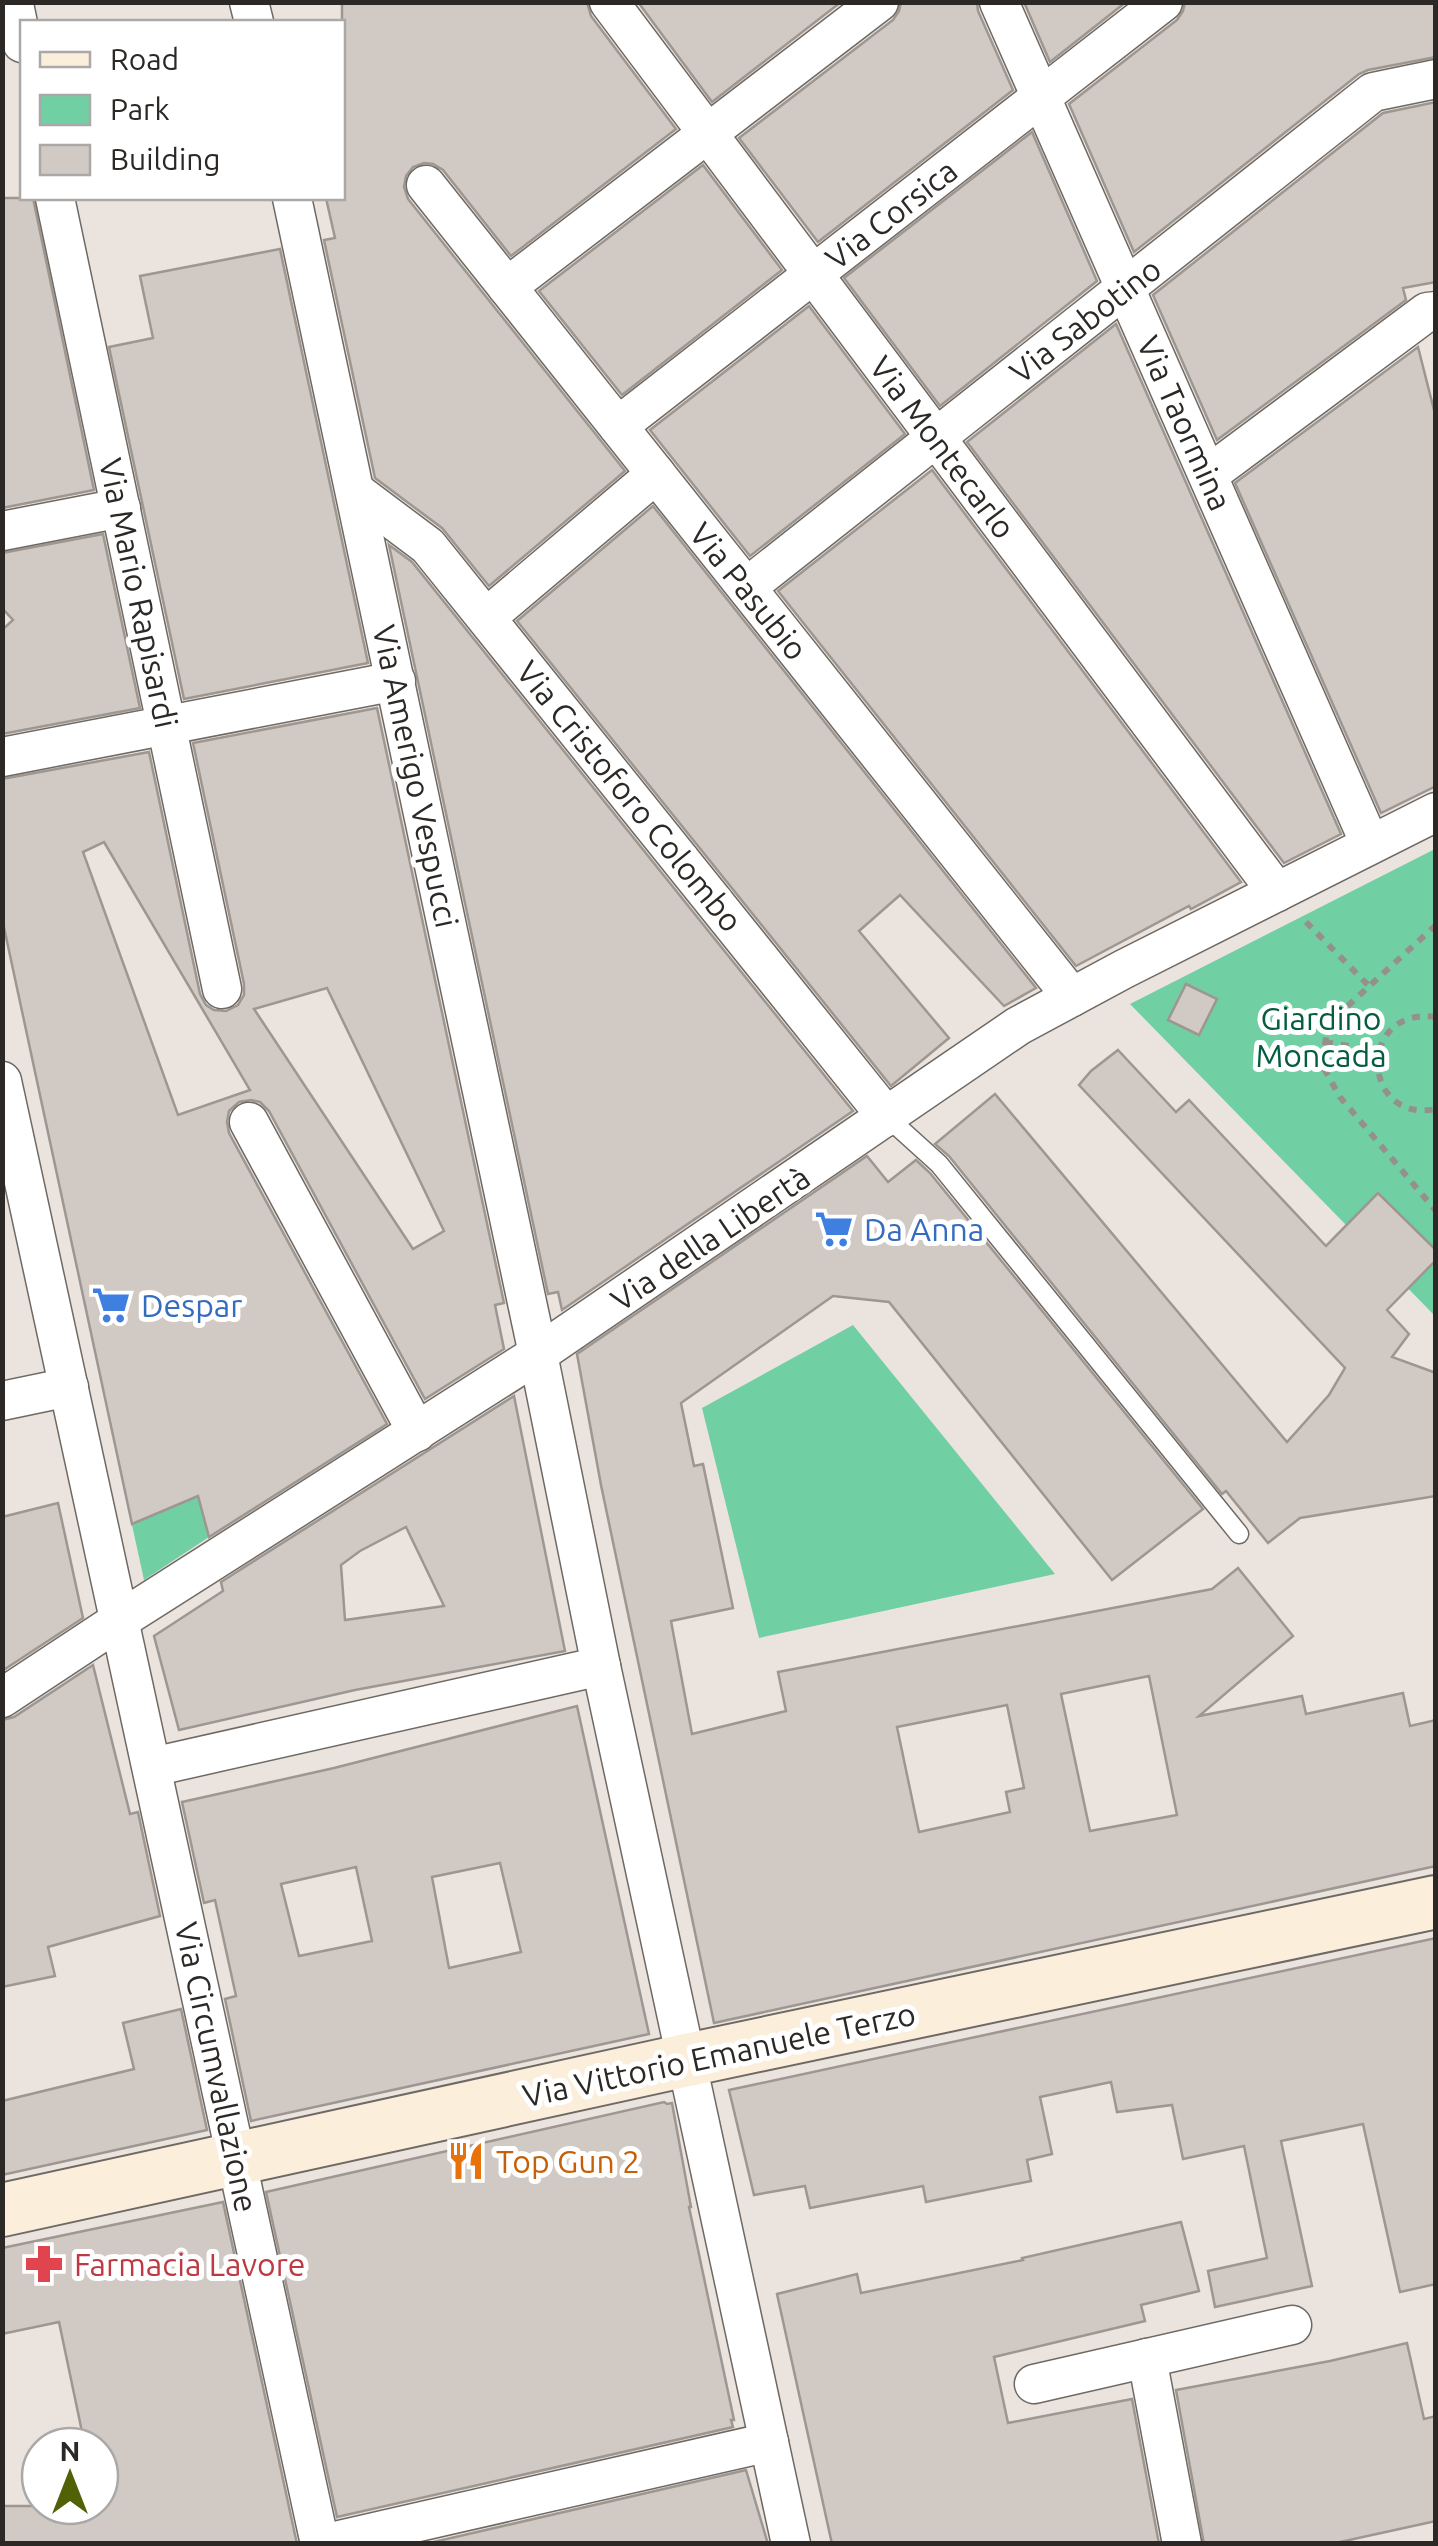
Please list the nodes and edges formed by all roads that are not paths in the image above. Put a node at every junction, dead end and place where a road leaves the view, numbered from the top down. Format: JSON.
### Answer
{"nodes":[{"id":1,"x":609,"y":2,"type":"edge"},
{"id":2,"x":879,"y":2,"type":"edge"},
{"id":3,"x":1000,"y":2,"type":"edge"},
{"id":4,"x":1163,"y":2,"type":"edge"},
{"id":5,"x":12,"y":5,"type":"edge"},
{"id":6,"x":20,"y":35,"type":"edge"},
{"id":7,"x":1436,"y":80,"type":"edge"},
{"id":8,"x":1041,"y":97,"type":"junction"},
{"id":9,"x":708,"y":134,"type":"junction"},
{"id":10,"x":426,"y":185,"type":"dead end"},
{"id":11,"x":55,"y":200,"type":"edge"},
{"id":12,"x":292,"y":200,"type":"edge"},
{"id":13,"x":814,"y":275,"type":"junction"},
{"id":14,"x":507,"y":288,"type":"junction"},
{"id":15,"x":1126,"y":288,"type":"junction"},
{"id":16,"x":1436,"y":310,"type":"edge"},
{"id":17,"x":618,"y":426,"type":"junction"},
{"id":18,"x":936,"y":438,"type":"junction"},
{"id":19,"x":656,"y":474,"type":"junction"},
{"id":20,"x":1208,"y":475,"type":"junction"},
{"id":21,"x":356,"y":492,"type":"junction"},
{"id":22,"x":121,"y":508,"type":"junction"},
{"id":23,"x":2,"y":531,"type":"edge"},
{"id":24,"x":746,"y":587,"type":"junction"},
{"id":25,"x":487,"y":617,"type":"junction"},
{"id":26,"x":396,"y":681,"type":"junction"},
{"id":27,"x":166,"y":726,"type":"junction"},
{"id":28,"x":2,"y":758,"type":"edge"},
{"id":29,"x":1436,"y":812,"type":"edge"},
{"id":30,"x":1370,"y":844,"type":"junction"},
{"id":31,"x":1277,"y":892,"type":"junction"},
{"id":32,"x":222,"y":989,"type":"dead end"},
{"id":33,"x":1072,"y":997,"type":"junction"},
{"id":34,"x":3,"y":1084,"type":"edge"},
{"id":35,"x":888,"y":1117,"type":"junction"},
{"id":36,"x":249,"y":1122,"type":"dead end"},
{"id":37,"x":538,"y":1354,"type":"junction"},
{"id":38,"x":70,"y":1387,"type":"junction"},
{"id":39,"x":2,"y":1401,"type":"edge"},
{"id":40,"x":417,"y":1432,"type":"junction"},
{"id":41,"x":1239,"y":1534,"type":"dead end"},
{"id":42,"x":120,"y":1620,"type":"junction"},
{"id":43,"x":602,"y":1666,"type":"junction"},
{"id":44,"x":2,"y":1698,"type":"edge"},
{"id":45,"x":152,"y":1767,"type":"junction"},
{"id":46,"x":1436,"y":1902,"type":"edge"},
{"id":47,"x":687,"y":2060,"type":"junction"},
{"id":48,"x":237,"y":2159,"type":"junction"},
{"id":49,"x":2,"y":2210,"type":"edge"},
{"id":50,"x":1292,"y":2325,"type":"dead end"},
{"id":51,"x":1146,"y":2358,"type":"junction"},
{"id":52,"x":1034,"y":2384,"type":"dead end"},
{"id":53,"x":769,"y":2442,"type":"junction"},
{"id":54,"x":321,"y":2544,"type":"edge"},
{"id":55,"x":790,"y":2544,"type":"edge"},
{"id":56,"x":1182,"y":2544,"type":"edge"}],
"edges":[{"from":1,"to":9,"type":"street","name":"Via Montecarlo"},
{"from":2,"to":9,"type":"street"},
{"from":3,"to":8,"type":"street","name":"Via Taormina"},
{"from":4,"to":8,"type":"street","name":"Via Corsica"},
{"from":5,"to":6,"type":"street"},
{"from":7,"to":15,"type":"street","name":"Via Sabotino"},
{"from":8,"to":13,"type":"street","name":"Via Corsica"},
{"from":8,"to":15,"type":"street","name":"Via Taormina"},
{"from":9,"to":13,"type":"street","name":"Via Montecarlo"},
{"from":9,"to":14,"type":"street"},
{"from":10,"to":14,"type":"street","name":"Via Pasubio"},
{"from":11,"to":22,"type":"street","name":"Via Mario Rapisardi"},
{"from":12,"to":21,"type":"street","name":"Via Amerigo Vespucci"},
{"from":13,"to":17,"type":"street","name":"Via Corsica"},
{"from":13,"to":18,"type":"street","name":"Via Montecarlo"},
{"from":14,"to":17,"type":"street","name":"Via Pasubio"},
{"from":15,"to":18,"type":"street","name":"Via Sabotino"},
{"from":15,"to":20,"type":"street","name":"Via Taormina"},
{"from":16,"to":20,"type":"street"},
{"from":17,"to":19,"type":"street","name":"Via Pasubio"},
{"from":18,"to":24,"type":"street","name":"Via Sabotino"},
{"from":18,"to":31,"type":"street","name":"Via Montecarlo"},
{"from":19,"to":24,"type":"street","name":"Via Pasubio"},
{"from":19,"to":25,"type":"street"},
{"from":20,"to":30,"type":"street","name":"Via Taormina"},
{"from":21,"to":25,"type":"street","name":"Via Cristoforo Colombo"},
{"from":21,"to":26,"type":"street","name":"Via Amerigo Vespucci"},
{"from":22,"to":23,"type":"street"},
{"from":22,"to":27,"type":"street","name":"Via Mario Rapisardi"},
{"from":24,"to":33,"type":"street","name":"Via Pasubio"},
{"from":25,"to":35,"type":"street","name":"Via Cristoforo Colombo"},
{"from":26,"to":27,"type":"street"},
{"from":26,"to":37,"type":"street","name":"Via Amerigo Vespucci"},
{"from":27,"to":28,"type":"street"},
{"from":27,"to":32,"type":"street","name":"Via Mario Rapisardi"},
{"from":29,"to":30,"type":"street","name":"Via della Libertà"},
{"from":30,"to":31,"type":"street","name":"Via della Libertà"},
{"from":31,"to":33,"type":"street","name":"Via della Libertà"},
{"from":33,"to":35,"type":"street","name":"Via della Libertà"},
{"from":34,"to":38,"type":"street","name":"Via Circumvallazione"},
{"from":35,"to":37,"type":"street","name":"Via della Libertà"},
{"from":35,"to":41,"type":"lane"},
{"from":36,"to":40,"type":"street"},
{"from":37,"to":40,"type":"street","name":"Via della Libertà"},
{"from":37,"to":43,"type":"street"},
{"from":38,"to":39,"type":"street"},
{"from":38,"to":42,"type":"street","name":"Via Circumvallazione"},
{"from":40,"to":42,"type":"street","name":"Via della Libertà"},
{"from":42,"to":44,"type":"street","name":"Via della Libertà"},
{"from":42,"to":45,"type":"street","name":"Via Circumvallazione"},
{"from":43,"to":45,"type":"street"},
{"from":43,"to":47,"type":"street"},
{"from":45,"to":48,"type":"street","name":"Via Circumvallazione"},
{"from":46,"to":47,"type":"street","name":"Via Vittorio Emanuele Terzo"},
{"from":47,"to":48,"type":"street","name":"Via Vittorio Emanuele Terzo"},
{"from":47,"to":53,"type":"street"},
{"from":48,"to":49,"type":"street","name":"Via Vittorio Emanuele Terzo"},
{"from":48,"to":54,"type":"street","name":"Via Circumvallazione"},
{"from":50,"to":51,"type":"street"},
{"from":51,"to":52,"type":"street"},
{"from":51,"to":56,"type":"street"},
{"from":53,"to":54,"type":"street"},
{"from":53,"to":55,"type":"street"}]}
